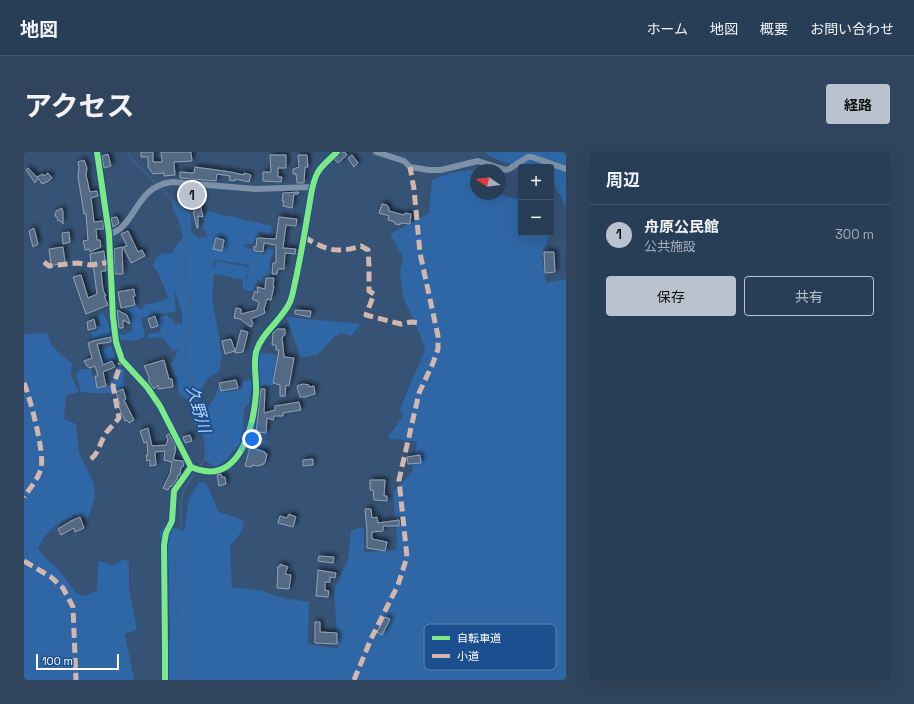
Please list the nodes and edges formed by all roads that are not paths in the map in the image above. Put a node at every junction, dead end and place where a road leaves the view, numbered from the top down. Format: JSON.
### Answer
{"nodes":[{"id":1,"x":97,"y":152,"type":"edge"},
{"id":2,"x":336,"y":152,"type":"edge"},
{"id":3,"x":376,"y":152,"type":"edge"},
{"id":4,"x":566,"y":169,"type":"edge"},
{"id":5,"x":313,"y":187,"type":"junction"},
{"id":6,"x":109,"y":234,"type":"junction"},
{"id":7,"x":192,"y":467,"type":"junction"},
{"id":8,"x":165,"y":680,"type":"edge"}],
"edges":[{"from":1,"to":6,"type":"street"},
{"from":2,"to":5,"type":"street"},
{"from":3,"to":4,"type":"street"},
{"from":5,"to":6,"type":"street"},
{"from":5,"to":7,"type":"street"},
{"from":6,"to":7,"type":"street"},
{"from":7,"to":8,"type":"street"}]}
